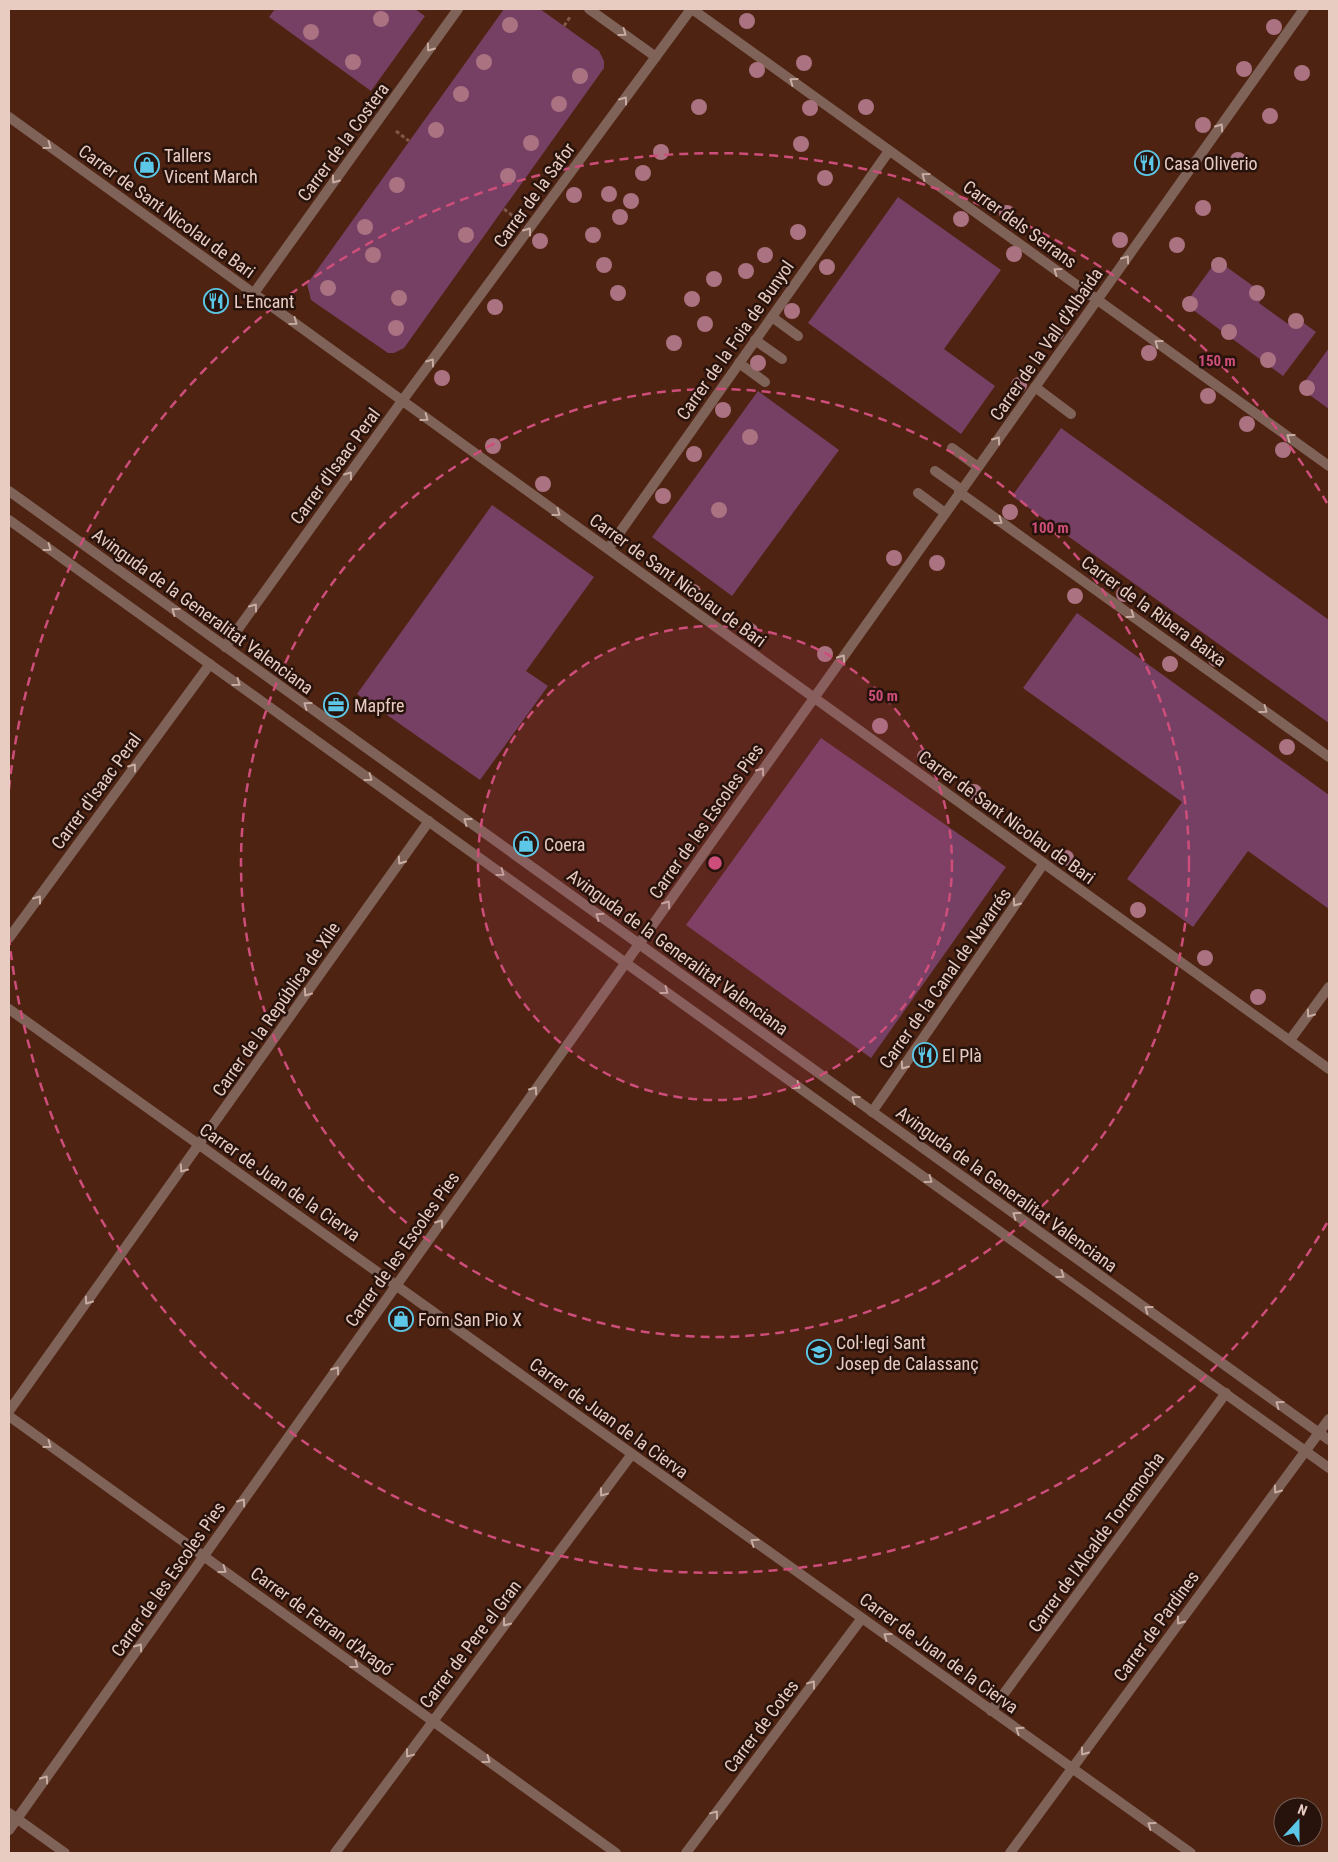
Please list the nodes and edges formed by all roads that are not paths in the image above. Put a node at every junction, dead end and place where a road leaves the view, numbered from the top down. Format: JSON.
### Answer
{"nodes":[{"id":1,"x":458,"y":9,"type":"edge"},
{"id":2,"x":589,"y":9,"type":"edge"},
{"id":3,"x":692,"y":9,"type":"edge"},
{"id":4,"x":1304,"y":9,"type":"edge"},
{"id":5,"x":656,"y":57,"type":"junction"},
{"id":6,"x":9,"y":117,"type":"edge"},
{"id":7,"x":890,"y":151,"type":"junction"},
{"id":8,"x":254,"y":294,"type":"junction"},
{"id":9,"x":1097,"y":299,"type":"junction"},
{"id":10,"x":772,"y":317,"type":"junction"},
{"id":11,"x":798,"y":336,"type":"dead end"},
{"id":12,"x":755,"y":340,"type":"junction"},
{"id":13,"x":782,"y":359,"type":"dead end"},
{"id":14,"x":739,"y":363,"type":"junction"},
{"id":15,"x":765,"y":382,"type":"dead end"},
{"id":16,"x":1034,"y":387,"type":"junction"},
{"id":17,"x":402,"y":401,"type":"junction"},
{"id":18,"x":1071,"y":414,"type":"dead end"},
{"id":19,"x":952,"y":448,"type":"dead end"},
{"id":20,"x":1329,"y":466,"type":"edge"},
{"id":21,"x":978,"y":467,"type":"junction"},
{"id":22,"x":935,"y":470,"type":"dead end"},
{"id":23,"x":9,"y":491,"type":"edge"},
{"id":24,"x":961,"y":491,"type":"junction"},
{"id":25,"x":918,"y":493,"type":"dead end"},
{"id":26,"x":945,"y":513,"type":"junction"},
{"id":27,"x":9,"y":520,"type":"edge"},
{"id":28,"x":608,"y":549,"type":"junction"},
{"id":29,"x":225,"y":647,"type":"junction"},
{"id":30,"x":210,"y":664,"type":"junction"},
{"id":31,"x":814,"y":697,"type":"junction"},
{"id":32,"x":1329,"y":757,"type":"edge"},
{"id":33,"x":429,"y":821,"type":"junction"},
{"id":34,"x":1044,"y":863,"type":"junction"},
{"id":35,"x":9,"y":938,"type":"edge"},
{"id":36,"x":639,"y":944,"type":"junction"},
{"id":37,"x":626,"y":962,"type":"junction"},
{"id":38,"x":1329,"y":987,"type":"edge"},
{"id":39,"x":9,"y":1009,"type":"edge"},
{"id":40,"x":1290,"y":1040,"type":"junction"},
{"id":41,"x":1329,"y":1069,"type":"edge"},
{"id":42,"x":872,"y":1112,"type":"junction"},
{"id":43,"x":199,"y":1145,"type":"junction"},
{"id":44,"x":396,"y":1286,"type":"junction"},
{"id":45,"x":1226,"y":1393,"type":"junction"},
{"id":46,"x":9,"y":1411,"type":"edge"},
{"id":47,"x":9,"y":1416,"type":"edge"},
{"id":48,"x":1329,"y":1419,"type":"edge"},
{"id":49,"x":1319,"y":1433,"type":"junction"},
{"id":50,"x":1329,"y":1440,"type":"edge"},
{"id":51,"x":1306,"y":1451,"type":"junction"},
{"id":52,"x":632,"y":1454,"type":"junction"},
{"id":53,"x":1329,"y":1468,"type":"edge"},
{"id":54,"x":204,"y":1556,"type":"junction"},
{"id":55,"x":862,"y":1618,"type":"junction"},
{"id":56,"x":991,"y":1711,"type":"junction"},
{"id":57,"x":433,"y":1721,"type":"junction"},
{"id":58,"x":1072,"y":1768,"type":"junction"},
{"id":59,"x":13,"y":1816,"type":"edge"},
{"id":60,"x":9,"y":1830,"type":"edge"},
{"id":61,"x":65,"y":1853,"type":"edge"},
{"id":62,"x":335,"y":1853,"type":"edge"},
{"id":63,"x":616,"y":1853,"type":"edge"},
{"id":64,"x":686,"y":1853,"type":"edge"},
{"id":65,"x":1010,"y":1853,"type":"edge"},
{"id":66,"x":1191,"y":1853,"type":"edge"}],
"edges":[{"from":1,"to":8,"type":"street","name":"Carrer de la Costera","one_way":true},
{"from":2,"to":5,"type":"street","one_way":true},
{"from":3,"to":5,"type":"street","name":"Carrer de la Safor"},
{"from":7,"to":3,"type":"street","name":"Carrer dels Serrans","one_way":true},
{"from":9,"to":4,"type":"street","name":"Carrer de la Vall d'Albaida","one_way":true},
{"from":17,"to":5,"type":"street","name":"Carrer de la Safor","one_way":true},
{"from":6,"to":8,"type":"street","name":"Carrer de Sant Nicolau de Bari","one_way":true},
{"from":9,"to":7,"type":"street","name":"Carrer dels Serrans","one_way":true},
{"from":7,"to":10,"type":"street","name":"Carrer de la Foia de Bunyol"},
{"from":8,"to":17,"type":"street","name":"Carrer de Sant Nicolau de Bari","one_way":true},
{"from":9,"to":16,"type":"street","name":"Carrer de la Vall d'Albaida"},
{"from":20,"to":9,"type":"street","name":"Carrer dels Serrans","one_way":true},
{"from":10,"to":11,"type":"street"},
{"from":10,"to":12,"type":"street","name":"Carrer de la Foia de Bunyol"},
{"from":12,"to":13,"type":"street"},
{"from":12,"to":14,"type":"street","name":"Carrer de la Foia de Bunyol"},
{"from":14,"to":15,"type":"street"},
{"from":14,"to":28,"type":"street","name":"Carrer de la Foia de Bunyol"},
{"from":16,"to":18,"type":"street"},
{"from":21,"to":16,"type":"street","name":"Carrer de la Vall d'Albaida","one_way":true},
{"from":17,"to":28,"type":"street","name":"Carrer de Sant Nicolau de Bari","one_way":true},
{"from":29,"to":17,"type":"street","name":"Carrer d'Isaac Peral","one_way":true},
{"from":19,"to":21,"type":"street"},
{"from":21,"to":24,"type":"street","name":"Carrer de la Vall d'Albaida"},
{"from":22,"to":24,"type":"street","name":"Carrer de la Ribera Baixa"},
{"from":29,"to":23,"type":"street","name":"Avinguda de la Generalitat Valenciana","one_way":true},
{"from":24,"to":26,"type":"street","name":"Carrer de la Vall d'Albaida"},
{"from":24,"to":32,"type":"street","name":"Carrer de la Ribera Baixa","one_way":true},
{"from":25,"to":26,"type":"street"},
{"from":31,"to":26,"type":"street","name":"Carrer de la Vall d'Albaida","one_way":true},
{"from":27,"to":30,"type":"street","one_way":true},
{"from":28,"to":31,"type":"street","name":"Carrer de Sant Nicolau de Bari"},
{"from":36,"to":29,"type":"street","name":"Avinguda de la Generalitat Valenciana","one_way":true},
{"from":30,"to":33,"type":"street","one_way":true},
{"from":35,"to":30,"type":"street","name":"Carrer d'Isaac Peral","one_way":true},
{"from":31,"to":34,"type":"street","name":"Carrer de Sant Nicolau de Bari"},
{"from":36,"to":31,"type":"street","name":"Carrer de les Escoles Pies","one_way":true},
{"from":33,"to":37,"type":"street","one_way":true},
{"from":33,"to":43,"type":"street","name":"Carrer de la República de Xile","one_way":true},
{"from":34,"to":40,"type":"street","name":"Carrer de Sant Nicolau de Bari"},
{"from":34,"to":42,"type":"street","name":"Carrer de la Canal de Navarrés","one_way":true},
{"from":36,"to":37,"type":"street","name":"Carrer de les Escoles Pies"},
{"from":42,"to":36,"type":"street","name":"Avinguda de la Generalitat Valenciana","one_way":true},
{"from":44,"to":37,"type":"street","name":"Carrer de les Escoles Pies","one_way":true},
{"from":37,"to":45,"type":"street","one_way":true},
{"from":38,"to":40,"type":"street","one_way":true},
{"from":39,"to":43,"type":"street","name":"Carrer de Juan de la Cierva"},
{"from":40,"to":41,"type":"street","name":"Carrer de Sant Nicolau de Bari"},
{"from":49,"to":42,"type":"street","name":"Avinguda de la Generalitat Valenciana","one_way":true},
{"from":43,"to":44,"type":"street","name":"Carrer de Juan de la Cierva"},
{"from":43,"to":46,"type":"street","name":"Carrer de la República de Xile","one_way":true},
{"from":44,"to":52,"type":"street","name":"Carrer de Juan de la Cierva"},
{"from":54,"to":44,"type":"street","name":"Carrer de les Escoles Pies","one_way":true},
{"from":45,"to":51,"type":"street"},
{"from":45,"to":56,"type":"street","name":"Carrer de l'Alcalde Torremocha"},
{"from":47,"to":54,"type":"street","name":"Carrer de Ferran d'Aragó","one_way":true},
{"from":48,"to":49,"type":"street","name":"Carrer de Pardines"},
{"from":49,"to":50,"type":"street","name":"Avinguda de la Generalitat Valenciana"},
{"from":49,"to":51,"type":"street","name":"Carrer de Pardines"},
{"from":51,"to":53,"type":"street"},
{"from":51,"to":58,"type":"street","name":"Carrer de Pardines","one_way":true},
{"from":55,"to":52,"type":"street","name":"Carrer de Juan de la Cierva","one_way":true},
{"from":52,"to":57,"type":"street","name":"Carrer de Pere el Gran","one_way":true},
{"from":54,"to":57,"type":"street","name":"Carrer de Ferran d'Aragó","one_way":true},
{"from":59,"to":54,"type":"street","name":"Carrer de les Escoles Pies","one_way":true},
{"from":56,"to":55,"type":"street","name":"Carrer de Juan de la Cierva","one_way":true},
{"from":64,"to":55,"type":"street","name":"Carrer de Cotes","one_way":true},
{"from":58,"to":56,"type":"street","name":"Carrer de Juan de la Cierva","one_way":true},
{"from":57,"to":62,"type":"street","name":"Carrer de Pere el Gran","one_way":true},
{"from":57,"to":63,"type":"street","name":"Carrer de Ferran d'Aragó","one_way":true},
{"from":58,"to":65,"type":"street","name":"Carrer de Pardines"},
{"from":66,"to":58,"type":"street","name":"Carrer de Juan de la Cierva","one_way":true},
{"from":59,"to":60,"type":"street","name":"Carrer de les Escoles Pies"},
{"from":59,"to":61,"type":"street"}]}
